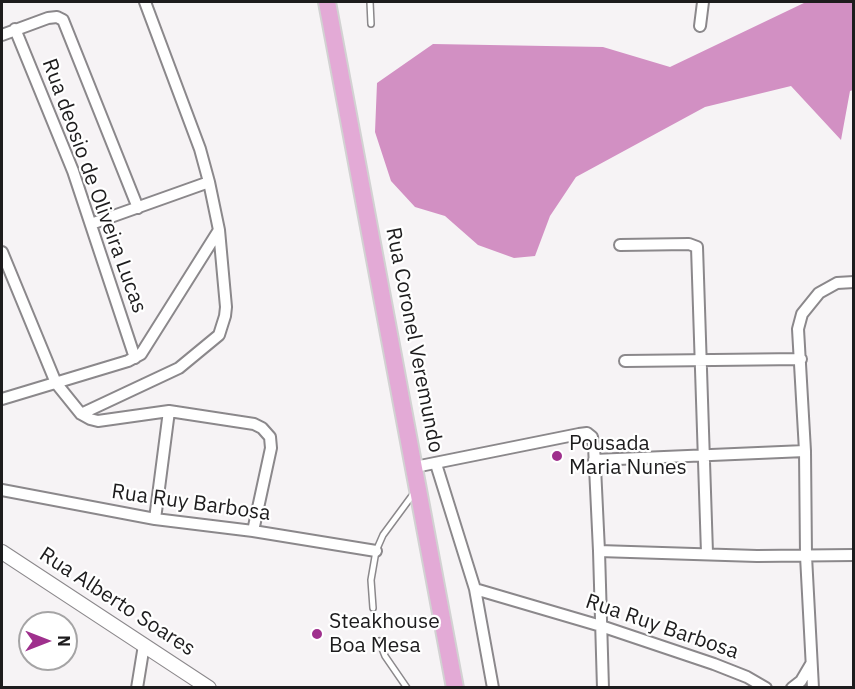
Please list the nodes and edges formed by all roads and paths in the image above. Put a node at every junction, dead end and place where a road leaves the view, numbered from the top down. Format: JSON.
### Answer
{"nodes":[{"id":1,"x":145,"y":2,"type":"edge"},
{"id":2,"x":327,"y":2,"type":"edge"},
{"id":3,"x":370,"y":2,"type":"edge"},
{"id":4,"x":703,"y":2,"type":"edge"},
{"id":5,"x":371,"y":24,"type":"dead end"},
{"id":6,"x":700,"y":26,"type":"dead end"},
{"id":7,"x":15,"y":29,"type":"junction"},
{"id":8,"x":2,"y":35,"type":"edge"},
{"id":9,"x":209,"y":182,"type":"junction"},
{"id":10,"x":138,"y":208,"type":"junction"},
{"id":11,"x":91,"y":224,"type":"junction"},
{"id":12,"x":219,"y":230,"type":"junction"},
{"id":13,"x":620,"y":244,"type":"dead end"},
{"id":14,"x":2,"y":252,"type":"edge"},
{"id":15,"x":854,"y":282,"type":"edge"},
{"id":16,"x":135,"y":358,"type":"junction"},
{"id":17,"x":801,"y":359,"type":"junction"},
{"id":18,"x":701,"y":360,"type":"junction"},
{"id":19,"x":625,"y":362,"type":"dead end"},
{"id":20,"x":56,"y":383,"type":"junction"},
{"id":21,"x":2,"y":399,"type":"edge"},
{"id":22,"x":169,"y":411,"type":"junction"},
{"id":23,"x":81,"y":414,"type":"junction"},
{"id":24,"x":805,"y":451,"type":"junction"},
{"id":25,"x":704,"y":456,"type":"junction"},
{"id":26,"x":594,"y":460,"type":"junction"},
{"id":27,"x":436,"y":464,"type":"junction"},
{"id":28,"x":415,"y":467,"type":"junction"},
{"id":29,"x":419,"y":487,"type":"junction"},
{"id":30,"x":2,"y":490,"type":"edge"},
{"id":31,"x":155,"y":519,"type":"junction"},
{"id":32,"x":253,"y":531,"type":"junction"},
{"id":33,"x":376,"y":551,"type":"junction"},
{"id":34,"x":599,"y":551,"type":"junction"},
{"id":35,"x":2,"y":552,"type":"edge"},
{"id":36,"x":707,"y":553,"type":"junction"},
{"id":37,"x":854,"y":555,"type":"edge"},
{"id":38,"x":806,"y":556,"type":"junction"},
{"id":39,"x":476,"y":589,"type":"junction"},
{"id":40,"x":373,"y":608,"type":"dead end"},
{"id":41,"x":601,"y":626,"type":"junction"},
{"id":42,"x":379,"y":640,"type":"dead end"},
{"id":43,"x":144,"y":645,"type":"junction"},
{"id":44,"x":811,"y":663,"type":"junction"},
{"id":45,"x":137,"y":687,"type":"edge"},
{"id":46,"x":209,"y":687,"type":"edge"},
{"id":47,"x":407,"y":687,"type":"edge"},
{"id":48,"x":454,"y":687,"type":"edge"},
{"id":49,"x":493,"y":687,"type":"edge"},
{"id":50,"x":603,"y":687,"type":"edge"},
{"id":51,"x":765,"y":687,"type":"edge"},
{"id":52,"x":792,"y":687,"type":"edge"},
{"id":53,"x":813,"y":687,"type":"edge"}],
"edges":[{"from":1,"to":9,"type":"street"},
{"from":2,"to":28,"type":"highway","name":"Rua Coronel Veremundo"},
{"from":3,"to":5,"type":"lane"},
{"from":4,"to":6,"type":"street"},
{"from":7,"to":8,"type":"street"},
{"from":7,"to":10,"type":"street"},
{"from":7,"to":11,"type":"street","name":"Rua deosio de Oliveira Lucas"},
{"from":9,"to":10,"type":"street"},
{"from":9,"to":12,"type":"street"},
{"from":10,"to":11,"type":"street"},
{"from":11,"to":16,"type":"street","name":"Rua deosio de Oliveira Lucas"},
{"from":12,"to":16,"type":"street"},
{"from":12,"to":23,"type":"street"},
{"from":13,"to":18,"type":"street"},
{"from":14,"to":20,"type":"street"},
{"from":15,"to":17,"type":"street"},
{"from":16,"to":20,"type":"street"},
{"from":17,"to":18,"type":"street"},
{"from":17,"to":24,"type":"street"},
{"from":18,"to":19,"type":"street"},
{"from":18,"to":25,"type":"street"},
{"from":20,"to":21,"type":"street"},
{"from":20,"to":23,"type":"street"},
{"from":22,"to":23,"type":"street"},
{"from":22,"to":31,"type":"street"},
{"from":22,"to":32,"type":"street"},
{"from":24,"to":25,"type":"street"},
{"from":24,"to":38,"type":"street"},
{"from":25,"to":26,"type":"street"},
{"from":25,"to":36,"type":"street"},
{"from":26,"to":27,"type":"street"},
{"from":26,"to":34,"type":"street"},
{"from":27,"to":28,"type":"street"},
{"from":27,"to":39,"type":"street"},
{"from":28,"to":29,"type":"highway","name":"Rua Coronel Veremundo"},
{"from":29,"to":33,"type":"lane"},
{"from":29,"to":48,"type":"highway","name":"Rua Coronel Veremundo"},
{"from":30,"to":31,"type":"street","name":"Rua Ruy Barbosa"},
{"from":31,"to":32,"type":"street","name":"Rua Ruy Barbosa"},
{"from":32,"to":33,"type":"street","name":"Rua Ruy Barbosa"},
{"from":33,"to":40,"type":"lane"},
{"from":34,"to":36,"type":"street"},
{"from":34,"to":41,"type":"street"},
{"from":35,"to":43,"type":"main road","name":"Rua Alberto Soares"},
{"from":36,"to":38,"type":"street"},
{"from":37,"to":38,"type":"street"},
{"from":38,"to":44,"type":"street"},
{"from":39,"to":41,"type":"street","name":"Rua Ruy Barbosa"},
{"from":39,"to":49,"type":"street"},
{"from":41,"to":50,"type":"street"},
{"from":41,"to":51,"type":"street","name":"Rua Ruy Barbosa"},
{"from":42,"to":47,"type":"lane"},
{"from":43,"to":45,"type":"street"},
{"from":43,"to":46,"type":"main road","name":"Rua Alberto Soares"},
{"from":44,"to":52,"type":"street"},
{"from":44,"to":53,"type":"street"}]}
